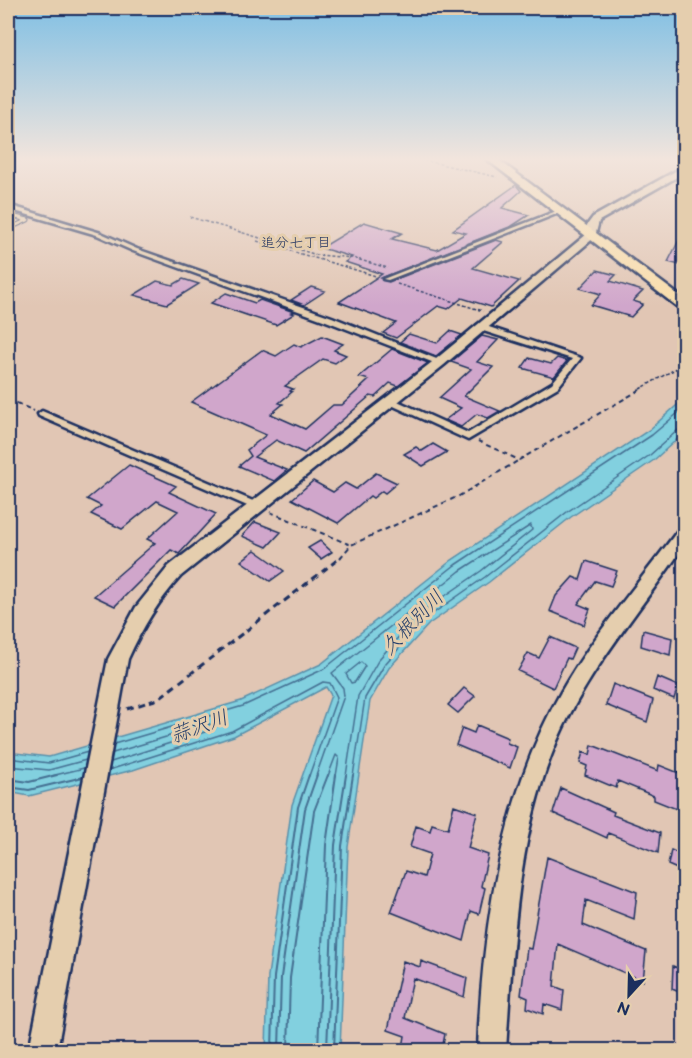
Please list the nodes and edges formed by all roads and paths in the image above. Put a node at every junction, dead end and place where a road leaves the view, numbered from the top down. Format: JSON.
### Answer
{"nodes":[{"id":1,"x":9,"y":207,"type":"edge"},
{"id":2,"x":556,"y":207,"type":"edge"},
{"id":3,"x":564,"y":207,"type":"edge"},
{"id":4,"x":617,"y":207,"type":"edge"},
{"id":5,"x":561,"y":211,"type":"junction"},
{"id":6,"x":8,"y":214,"type":"edge"},
{"id":7,"x":190,"y":217,"type":"dead end"},
{"id":8,"x":8,"y":229,"type":"edge"},
{"id":9,"x":592,"y":230,"type":"junction"},
{"id":10,"x":402,"y":273,"type":"junction"},
{"id":11,"x":386,"y":279,"type":"dead end"},
{"id":12,"x":684,"y":294,"type":"edge"},
{"id":13,"x":684,"y":305,"type":"edge"},
{"id":14,"x":480,"y":327,"type":"junction"},
{"id":15,"x":440,"y":362,"type":"junction"},
{"id":16,"x":684,"y":364,"type":"edge"},
{"id":17,"x":8,"y":399,"type":"edge"},
{"id":18,"x":390,"y":401,"type":"junction"},
{"id":19,"x":42,"y":414,"type":"joint"},
{"id":20,"x":468,"y":437,"type":"junction"},
{"id":21,"x":522,"y":459,"type":"junction"},
{"id":22,"x":256,"y":507,"type":"junction"},
{"id":23,"x":684,"y":534,"type":"edge"},
{"id":24,"x":351,"y":545,"type":"junction"},
{"id":25,"x":107,"y":721,"type":"junction"},
{"id":26,"x":43,"y":1050,"type":"edge"},
{"id":27,"x":492,"y":1050,"type":"edge"}],
"edges":[{"from":1,"to":15,"type":"street"},
{"from":2,"to":5,"type":"highway"},
{"from":3,"to":9,"type":"highway"},
{"from":4,"to":9,"type":"street"},
{"from":5,"to":9,"type":"highway"},
{"from":5,"to":10,"type":"street"},
{"from":6,"to":8,"type":"lane"},
{"from":7,"to":10,"type":"path"},
{"from":9,"to":12,"type":"highway"},
{"from":9,"to":13,"type":"highway"},
{"from":9,"to":14,"type":"street"},
{"from":10,"to":11,"type":"street"},
{"from":14,"to":15,"type":"street"},
{"from":14,"to":20,"type":"street"},
{"from":15,"to":18,"type":"street"},
{"from":16,"to":21,"type":"path"},
{"from":17,"to":19,"type":"path"},
{"from":18,"to":20,"type":"street"},
{"from":18,"to":22,"type":"street"},
{"from":19,"to":22,"type":"street"},
{"from":20,"to":21,"type":"path"},
{"from":21,"to":24,"type":"path"},
{"from":22,"to":24,"type":"path"},
{"from":22,"to":25,"type":"street"},
{"from":23,"to":27,"type":"street"},
{"from":24,"to":25,"type":"path"},
{"from":25,"to":26,"type":"street"}]}
